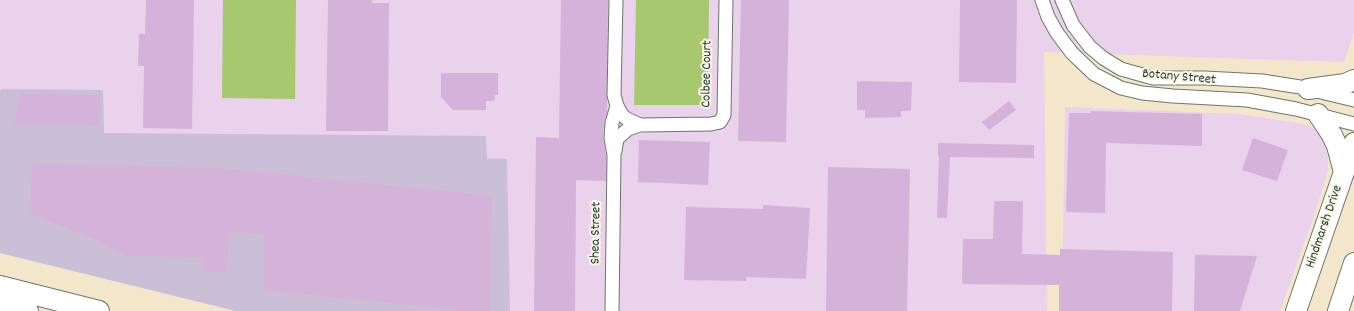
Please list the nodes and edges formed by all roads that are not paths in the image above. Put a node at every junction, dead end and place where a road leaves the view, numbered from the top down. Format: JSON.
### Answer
{"nodes":[{"id":1,"x":616,"y":0,"type":"edge"},
{"id":2,"x":726,"y":0,"type":"edge"},
{"id":3,"x":1042,"y":0,"type":"edge"},
{"id":4,"x":1062,"y":0,"type":"edge"},
{"id":5,"x":1354,"y":80,"type":"edge"},
{"id":6,"x":1308,"y":89,"type":"junction"},
{"id":7,"x":1354,"y":100,"type":"edge"},
{"id":8,"x":616,"y":106,"type":"junction"},
{"id":9,"x":1318,"y":114,"type":"junction"},
{"id":10,"x":1354,"y":124,"type":"edge"},
{"id":11,"x":640,"y":125,"type":"junction"},
{"id":12,"x":1354,"y":143,"type":"edge"},
{"id":13,"x":614,"y":155,"type":"junction"},
{"id":14,"x":1344,"y":172,"type":"junction"},
{"id":15,"x":1354,"y":263,"type":"edge"},
{"id":16,"x":0,"y":286,"type":"edge"},
{"id":17,"x":1354,"y":296,"type":"edge"},
{"id":18,"x":99,"y":311,"type":"edge"},
{"id":19,"x":612,"y":311,"type":"edge"},
{"id":20,"x":1296,"y":311,"type":"edge"},
{"id":21,"x":1338,"y":311,"type":"edge"},
{"id":22,"x":1352,"y":311,"type":"edge"}],
"edges":[{"from":1,"to":8,"type":"street"},
{"from":2,"to":11,"type":"street","name":"Colbee Court"},
{"from":3,"to":9,"type":"street","name":"Botany Street"},
{"from":4,"to":6,"type":"street","name":"Botany Street"},
{"from":5,"to":6,"type":"main road"},
{"from":6,"to":7,"type":"street","name":"Botany Street"},
{"from":8,"to":11,"type":"street","name":"Colbee Court"},
{"from":8,"to":13,"type":"street","name":"Shea Street"},
{"from":9,"to":10,"type":"street","name":"Botany Street"},
{"from":9,"to":14,"type":"main road"},
{"from":11,"to":13,"type":"street","name":"Shea Street"},
{"from":12,"to":14,"type":"main road","name":"Hindmarsh Drive"},
{"from":13,"to":19,"type":"street","name":"Shea Street"},
{"from":14,"to":20,"type":"main road","name":"Hindmarsh Drive"},
{"from":15,"to":21,"type":"main road"},
{"from":16,"to":18,"type":"main road"},
{"from":17,"to":22,"type":"main road"}]}
